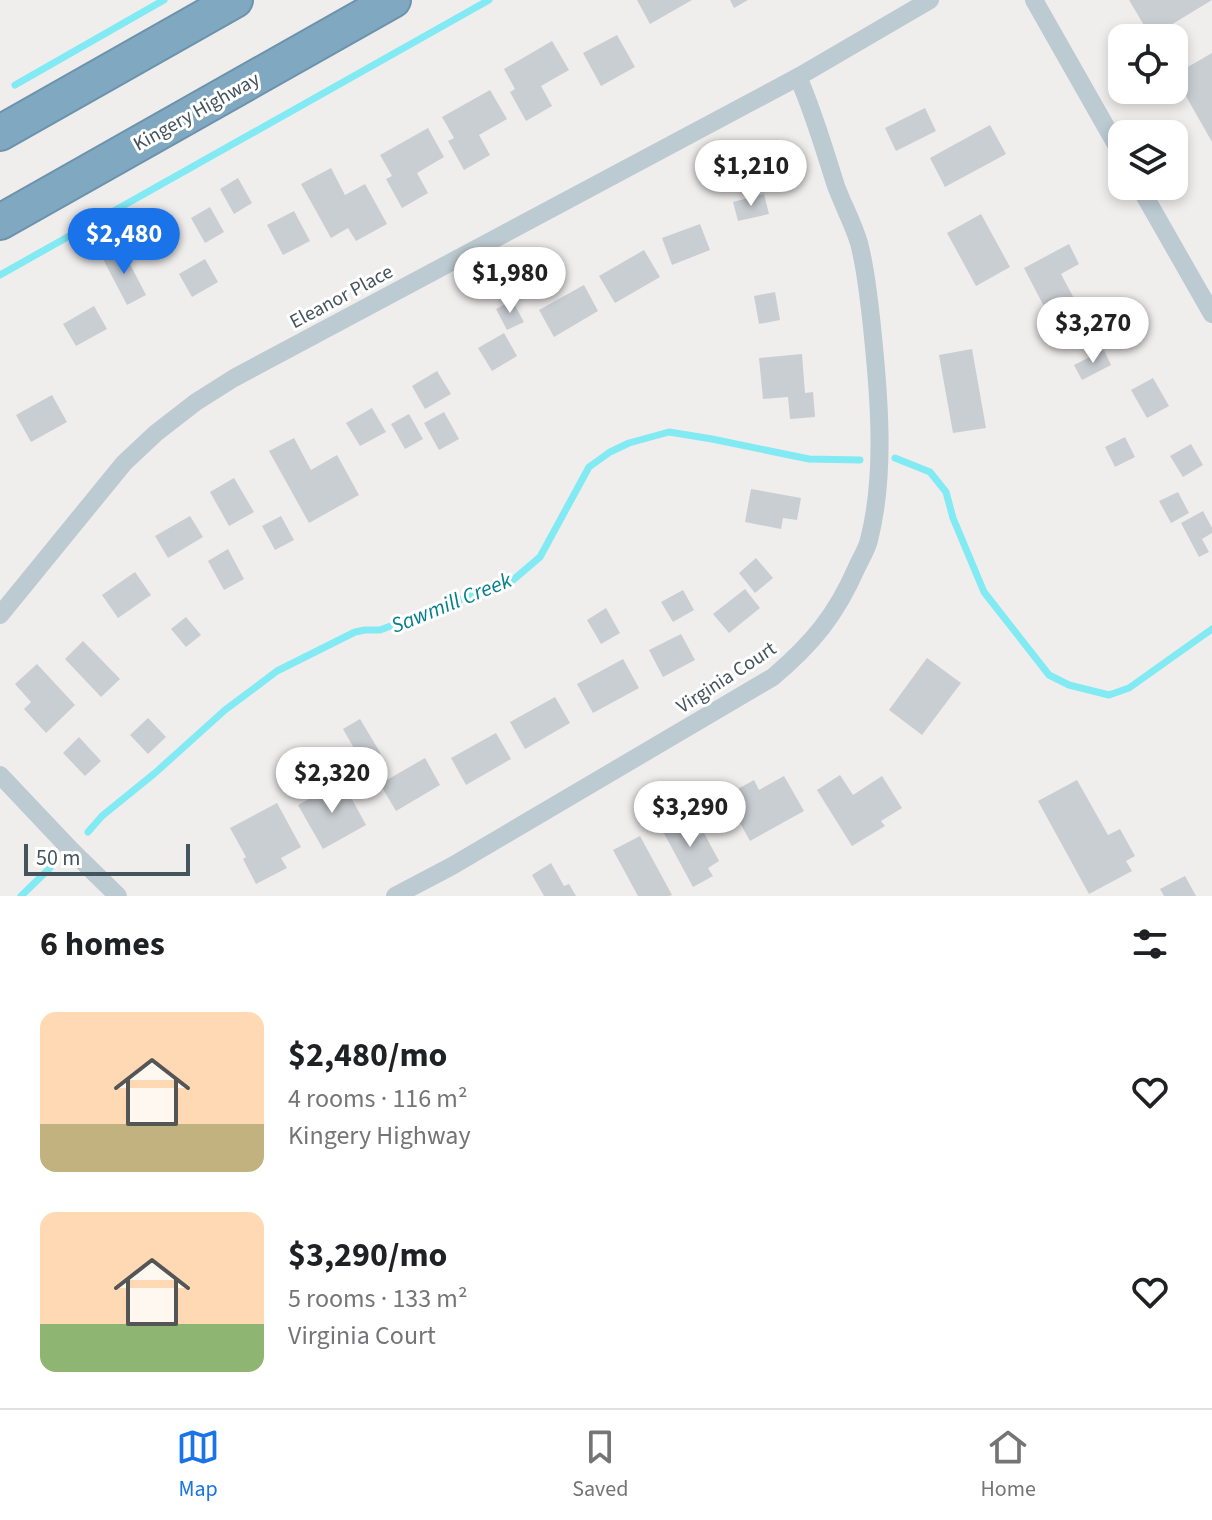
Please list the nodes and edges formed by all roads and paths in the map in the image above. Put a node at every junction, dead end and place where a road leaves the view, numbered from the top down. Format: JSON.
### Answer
{"nodes":[{"id":1,"x":235,"y":0,"type":"edge"},
{"id":2,"x":393,"y":0,"type":"edge"},
{"id":3,"x":930,"y":0,"type":"edge"},
{"id":4,"x":1034,"y":0,"type":"edge"},
{"id":5,"x":798,"y":77,"type":"junction"},
{"id":6,"x":1108,"y":130,"type":"edge"},
{"id":7,"x":0,"y":133,"type":"edge"},
{"id":8,"x":1147,"y":200,"type":"edge"},
{"id":9,"x":0,"y":222,"type":"edge"},
{"id":10,"x":1212,"y":314,"type":"edge"},
{"id":11,"x":0,"y":615,"type":"edge"},
{"id":12,"x":0,"y":775,"type":"edge"},
{"id":13,"x":118,"y":896,"type":"edge"},
{"id":14,"x":395,"y":896,"type":"edge"}],
"edges":[{"from":1,"to":7,"type":"highway"},
{"from":2,"to":9,"type":"highway","name":"Kingery Highway"},
{"from":3,"to":5,"type":"street","name":"Eleanor Place"},
{"from":4,"to":6,"type":"street"},
{"from":5,"to":11,"type":"street","name":"Eleanor Place"},
{"from":5,"to":14,"type":"street","name":"Virginia Court"},
{"from":8,"to":10,"type":"street"},
{"from":12,"to":13,"type":"street"}]}
